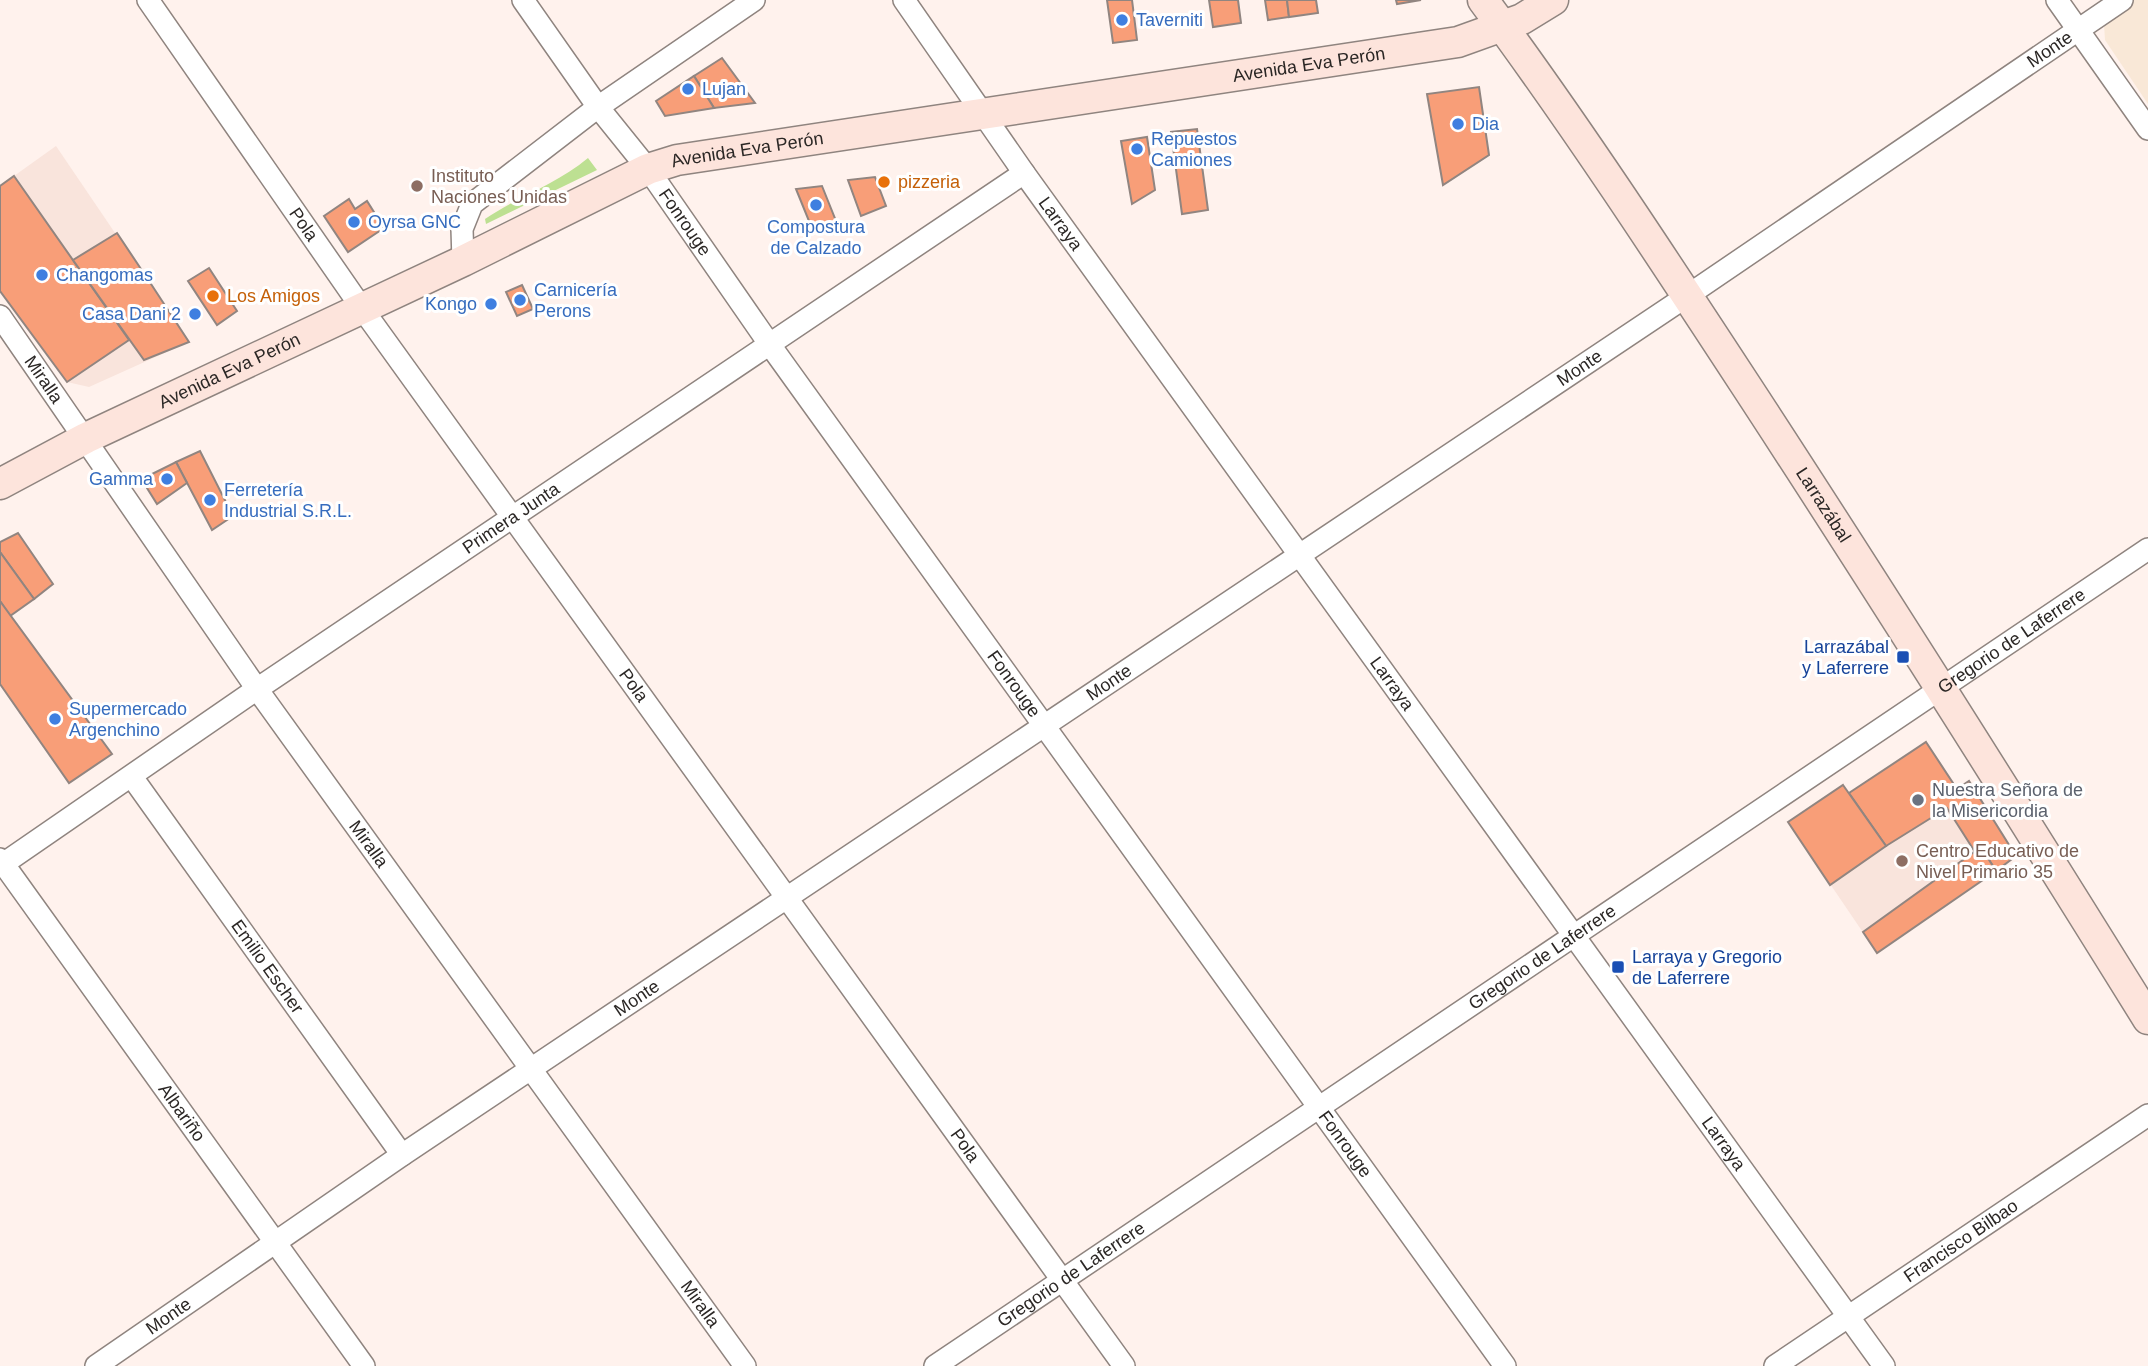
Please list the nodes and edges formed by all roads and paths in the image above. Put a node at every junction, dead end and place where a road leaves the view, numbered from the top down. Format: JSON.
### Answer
{"nodes":[{"id":1,"x":148,"y":0,"type":"edge"},
{"id":2,"x":523,"y":0,"type":"edge"},
{"id":3,"x":754,"y":0,"type":"edge"},
{"id":4,"x":904,"y":0,"type":"edge"},
{"id":5,"x":1483,"y":0,"type":"edge"},
{"id":6,"x":1553,"y":0,"type":"edge"},
{"id":7,"x":2057,"y":0,"type":"edge"},
{"id":8,"x":2122,"y":0,"type":"edge"},
{"id":9,"x":1504,"y":28,"type":"junction"},
{"id":10,"x":2078,"y":30,"type":"junction"},
{"id":11,"x":598,"y":107,"type":"junction"},
{"id":12,"x":983,"y":113,"type":"junction"},
{"id":13,"x":2148,"y":130,"type":"edge"},
{"id":14,"x":648,"y":169,"type":"junction"},
{"id":15,"x":1024,"y":173,"type":"junction"},
{"id":16,"x":463,"y":261,"type":"junction"},
{"id":17,"x":1687,"y":296,"type":"junction"},
{"id":18,"x":361,"y":307,"type":"junction"},
{"id":19,"x":0,"y":316,"type":"edge"},
{"id":20,"x":770,"y":345,"type":"junction"},
{"id":21,"x":86,"y":438,"type":"junction"},
{"id":22,"x":0,"y":484,"type":"edge"},
{"id":23,"x":514,"y":516,"type":"junction"},
{"id":24,"x":2148,"y":549,"type":"edge"},
{"id":25,"x":1300,"y":552,"type":"junction"},
{"id":26,"x":1942,"y":688,"type":"junction"},
{"id":27,"x":257,"y":689,"type":"junction"},
{"id":28,"x":1045,"y":725,"type":"junction"},
{"id":29,"x":132,"y":777,"type":"junction"},
{"id":30,"x":1,"y":863,"type":"edge"},
{"id":31,"x":789,"y":898,"type":"junction"},
{"id":32,"x":1573,"y":935,"type":"junction"},
{"id":33,"x":2148,"y":1018,"type":"edge"},
{"id":34,"x":533,"y":1071,"type":"junction"},
{"id":35,"x":1318,"y":1109,"type":"junction"},
{"id":36,"x":2148,"y":1115,"type":"edge"},
{"id":37,"x":402,"y":1155,"type":"junction"},
{"id":38,"x":276,"y":1243,"type":"junction"},
{"id":39,"x":1063,"y":1281,"type":"junction"},
{"id":40,"x":1849,"y":1316,"type":"junction"},
{"id":41,"x":96,"y":1366,"type":"edge"},
{"id":42,"x":364,"y":1366,"type":"edge"},
{"id":43,"x":745,"y":1366,"type":"edge"},
{"id":44,"x":935,"y":1366,"type":"edge"},
{"id":45,"x":1124,"y":1366,"type":"edge"},
{"id":46,"x":1505,"y":1366,"type":"edge"},
{"id":47,"x":1775,"y":1366,"type":"edge"},
{"id":48,"x":1884,"y":1366,"type":"edge"}],
"edges":[{"from":1,"to":18,"type":"street","name":"Pola"},
{"from":2,"to":11,"type":"street","name":"Fonrouge"},
{"from":3,"to":11,"type":"street"},
{"from":4,"to":12,"type":"street","name":"Larraya"},
{"from":5,"to":9,"type":"main road","name":"Larrazábal"},
{"from":6,"to":9,"type":"main road","name":"Avenida Eva Perón"},
{"from":7,"to":10,"type":"street"},
{"from":8,"to":10,"type":"street","name":"Monte"},
{"from":9,"to":12,"type":"main road","name":"Avenida Eva Perón"},
{"from":9,"to":17,"type":"main road","name":"Larrazábal"},
{"from":10,"to":13,"type":"street"},
{"from":10,"to":17,"type":"street","name":"Monte"},
{"from":11,"to":14,"type":"street","name":"Fonrouge"},
{"from":11,"to":16,"type":"street"},
{"from":12,"to":14,"type":"main road","name":"Avenida Eva Perón"},
{"from":12,"to":15,"type":"street","name":"Larraya"},
{"from":14,"to":16,"type":"main road","name":"Avenida Eva Perón"},
{"from":14,"to":20,"type":"street","name":"Fonrouge"},
{"from":15,"to":20,"type":"street","name":"Primera Junta"},
{"from":15,"to":25,"type":"street","name":"Larraya"},
{"from":16,"to":18,"type":"main road","name":"Avenida Eva Perón"},
{"from":17,"to":25,"type":"street","name":"Monte"},
{"from":17,"to":26,"type":"main road","name":"Larrazábal"},
{"from":18,"to":21,"type":"main road","name":"Avenida Eva Perón"},
{"from":18,"to":23,"type":"street","name":"Pola"},
{"from":19,"to":21,"type":"street","name":"Miralla"},
{"from":20,"to":23,"type":"street","name":"Primera Junta"},
{"from":20,"to":28,"type":"street","name":"Fonrouge"},
{"from":21,"to":22,"type":"main road","name":"Avenida Eva Perón"},
{"from":21,"to":27,"type":"street","name":"Miralla"},
{"from":23,"to":27,"type":"street","name":"Primera Junta"},
{"from":23,"to":31,"type":"street","name":"Pola"},
{"from":24,"to":26,"type":"street","name":"Gregorio de Laferrere"},
{"from":25,"to":28,"type":"street","name":"Monte"},
{"from":25,"to":32,"type":"street","name":"Larraya"},
{"from":26,"to":32,"type":"street","name":"Gregorio de Laferrere"},
{"from":26,"to":33,"type":"main road","name":"Larrazábal"},
{"from":27,"to":29,"type":"street","name":"Primera Junta"},
{"from":27,"to":34,"type":"street","name":"Miralla"},
{"from":28,"to":31,"type":"street","name":"Monte"},
{"from":28,"to":35,"type":"street","name":"Fonrouge"},
{"from":29,"to":30,"type":"street","name":"Primera Junta"},
{"from":29,"to":37,"type":"street","name":"Emilio Escher"},
{"from":30,"to":38,"type":"street","name":"Albariño"},
{"from":31,"to":34,"type":"street","name":"Monte"},
{"from":31,"to":39,"type":"street","name":"Pola"},
{"from":32,"to":35,"type":"street","name":"Gregorio de Laferrere"},
{"from":32,"to":40,"type":"street","name":"Larraya"},
{"from":34,"to":37,"type":"street","name":"Monte"},
{"from":34,"to":43,"type":"street","name":"Miralla"},
{"from":35,"to":39,"type":"street","name":"Gregorio de Laferrere"},
{"from":35,"to":46,"type":"street","name":"Fonrouge"},
{"from":36,"to":40,"type":"street","name":"Francisco Bilbao"},
{"from":37,"to":38,"type":"street","name":"Monte"},
{"from":38,"to":41,"type":"street","name":"Monte"},
{"from":38,"to":42,"type":"street","name":"Albariño"},
{"from":39,"to":44,"type":"street","name":"Gregorio de Laferrere"},
{"from":39,"to":45,"type":"street","name":"Pola"},
{"from":40,"to":47,"type":"street","name":"Francisco Bilbao"},
{"from":40,"to":48,"type":"street","name":"Larraya"}]}
